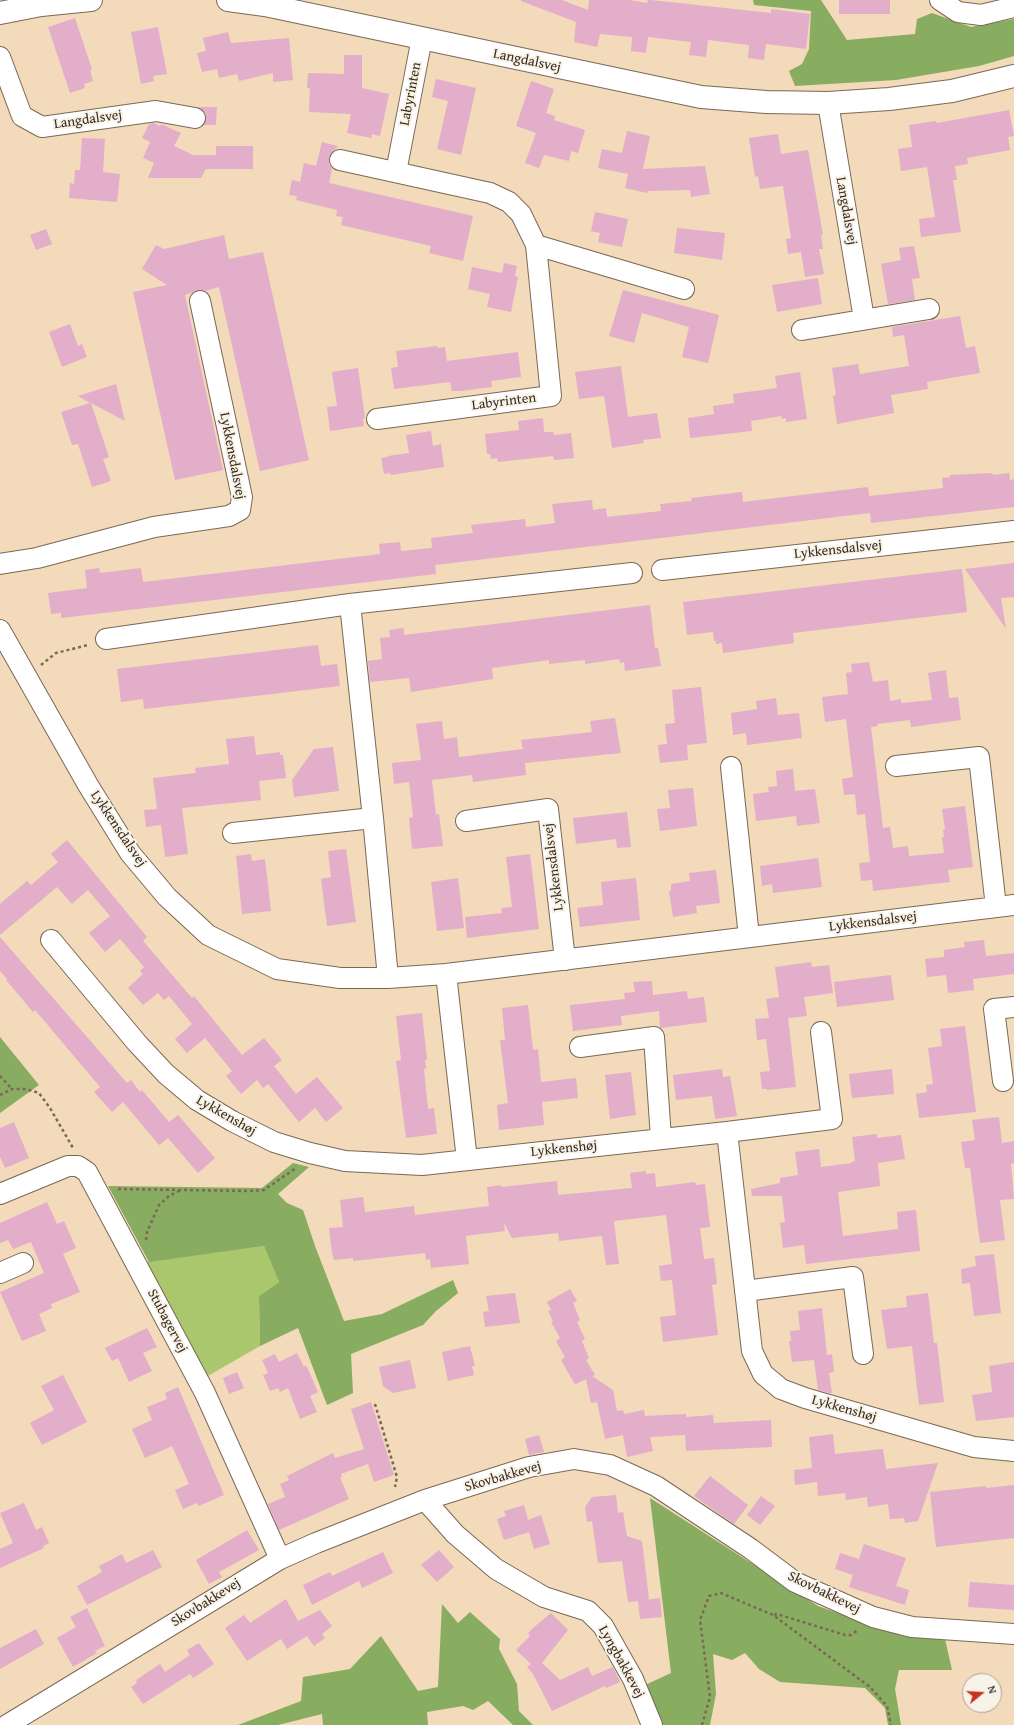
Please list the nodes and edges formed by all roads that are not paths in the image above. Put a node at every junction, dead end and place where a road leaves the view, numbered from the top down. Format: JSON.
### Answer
{"nodes":[{"id":1,"x":90,"y":0,"type":"edge"},
{"id":2,"x":228,"y":0,"type":"edge"},
{"id":3,"x":940,"y":0,"type":"edge"},
{"id":4,"x":1014,"y":7,"type":"edge"},
{"id":5,"x":0,"y":13,"type":"edge"},
{"id":6,"x":422,"y":38,"type":"junction"},
{"id":7,"x":0,"y":57,"type":"edge"},
{"id":8,"x":1014,"y":76,"type":"edge"},
{"id":9,"x":828,"y":103,"type":"junction"},
{"id":10,"x":195,"y":118,"type":"dead end"},
{"id":11,"x":340,"y":160,"type":"dead end"},
{"id":12,"x":396,"y":172,"type":"junction"},
{"id":13,"x":536,"y":245,"type":"junction"},
{"id":14,"x":684,"y":289,"type":"dead end"},
{"id":15,"x":200,"y":301,"type":"dead end"},
{"id":16,"x":929,"y":309,"type":"dead end"},
{"id":17,"x":864,"y":319,"type":"junction"},
{"id":18,"x":802,"y":330,"type":"dead end"},
{"id":19,"x":377,"y":418,"type":"dead end"},
{"id":20,"x":1014,"y":531,"type":"edge"},
{"id":21,"x":0,"y":564,"type":"edge"},
{"id":22,"x":662,"y":570,"type":"dead end"},
{"id":23,"x":632,"y":573,"type":"dead end"},
{"id":24,"x":350,"y":604,"type":"junction"},
{"id":25,"x":0,"y":630,"type":"edge"},
{"id":26,"x":106,"y":639,"type":"road end"},
{"id":27,"x":896,"y":766,"type":"dead end"},
{"id":28,"x":731,"y":767,"type":"dead end"},
{"id":29,"x":373,"y":818,"type":"junction"},
{"id":30,"x":466,"y":821,"type":"dead end"},
{"id":31,"x":232,"y":833,"type":"dead end"},
{"id":32,"x":1005,"y":906,"type":"edge"},
{"id":33,"x":749,"y":937,"type":"junction"},
{"id":34,"x":51,"y":940,"type":"dead end"},
{"id":35,"x":565,"y":960,"type":"junction"},
{"id":36,"x":446,"y":974,"type":"junction"},
{"id":37,"x":388,"y":978,"type":"junction"},
{"id":38,"x":1014,"y":1007,"type":"edge"},
{"id":39,"x":821,"y":1032,"type":"dead end"},
{"id":40,"x":580,"y":1047,"type":"dead end"},
{"id":41,"x":1003,"y":1081,"type":"dead end"},
{"id":42,"x":727,"y":1132,"type":"junction"},
{"id":43,"x":660,"y":1138,"type":"junction"},
{"id":44,"x":467,"y":1160,"type":"junction"},
{"id":45,"x":0,"y":1194,"type":"edge"},
{"id":46,"x":23,"y":1263,"type":"dead end"},
{"id":47,"x":0,"y":1273,"type":"edge"},
{"id":48,"x":745,"y":1291,"type":"junction"},
{"id":49,"x":863,"y":1354,"type":"dead end"},
{"id":50,"x":1014,"y":1451,"type":"edge"},
{"id":51,"x":425,"y":1500,"type":"junction"},
{"id":52,"x":280,"y":1558,"type":"junction"},
{"id":53,"x":1014,"y":1634,"type":"edge"},
{"id":54,"x":6,"y":1725,"type":"edge"},
{"id":55,"x":652,"y":1725,"type":"edge"}],
"edges":[{"from":1,"to":5,"type":"street"},
{"from":2,"to":6,"type":"street","name":"Langdalsvej"},
{"from":3,"to":4,"type":"street"},
{"from":6,"to":9,"type":"street","name":"Langdalsvej"},
{"from":6,"to":12,"type":"street","name":"Labyrinten"},
{"from":7,"to":10,"type":"street","name":"Langdalsvej"},
{"from":8,"to":9,"type":"street","name":"Langdalsvej"},
{"from":9,"to":17,"type":"street","name":"Langdalsvej"},
{"from":11,"to":12,"type":"street","name":"Labyrinten"},
{"from":12,"to":13,"type":"street","name":"Labyrinten"},
{"from":13,"to":14,"type":"street"},
{"from":13,"to":19,"type":"street","name":"Labyrinten"},
{"from":15,"to":21,"type":"street","name":"Lykkensdalsvej"},
{"from":16,"to":17,"type":"street"},
{"from":17,"to":18,"type":"street"},
{"from":20,"to":22,"type":"street","name":"Lykkensdalsvej"},
{"from":23,"to":24,"type":"street"},
{"from":24,"to":26,"type":"street"},
{"from":24,"to":29,"type":"street"},
{"from":25,"to":37,"type":"street","name":"Lykkensdalsvej"},
{"from":27,"to":32,"type":"street","name":"Lykkensdalsvej"},
{"from":28,"to":33,"type":"street"},
{"from":29,"to":31,"type":"street"},
{"from":29,"to":37,"type":"street"},
{"from":30,"to":35,"type":"street","name":"Lykkensdalsvej"},
{"from":32,"to":33,"type":"street","name":"Lykkensdalsvej"},
{"from":33,"to":35,"type":"street","name":"Lykkensdalsvej"},
{"from":34,"to":44,"type":"street","name":"Lykkenshøj"},
{"from":35,"to":36,"type":"street","name":"Lykkensdalsvej"},
{"from":36,"to":37,"type":"street","name":"Lykkensdalsvej"},
{"from":36,"to":44,"type":"street"},
{"from":38,"to":41,"type":"street"},
{"from":39,"to":42,"type":"street","name":"Lykkenshøj"},
{"from":40,"to":43,"type":"street"},
{"from":42,"to":43,"type":"street","name":"Lykkenshøj"},
{"from":42,"to":48,"type":"street","name":"Lykkenshøj"},
{"from":43,"to":44,"type":"street","name":"Lykkenshøj"},
{"from":45,"to":52,"type":"street","name":"Stubagervej"},
{"from":46,"to":47,"type":"street"},
{"from":48,"to":49,"type":"street"},
{"from":48,"to":50,"type":"street","name":"Lykkenshøj"},
{"from":51,"to":52,"type":"street","name":"Skovbakkevej"},
{"from":51,"to":53,"type":"street","name":"Skovbakkevej"},
{"from":51,"to":55,"type":"street","name":"Lyngbakkevej"},
{"from":52,"to":54,"type":"street","name":"Skovbakkevej"}]}
